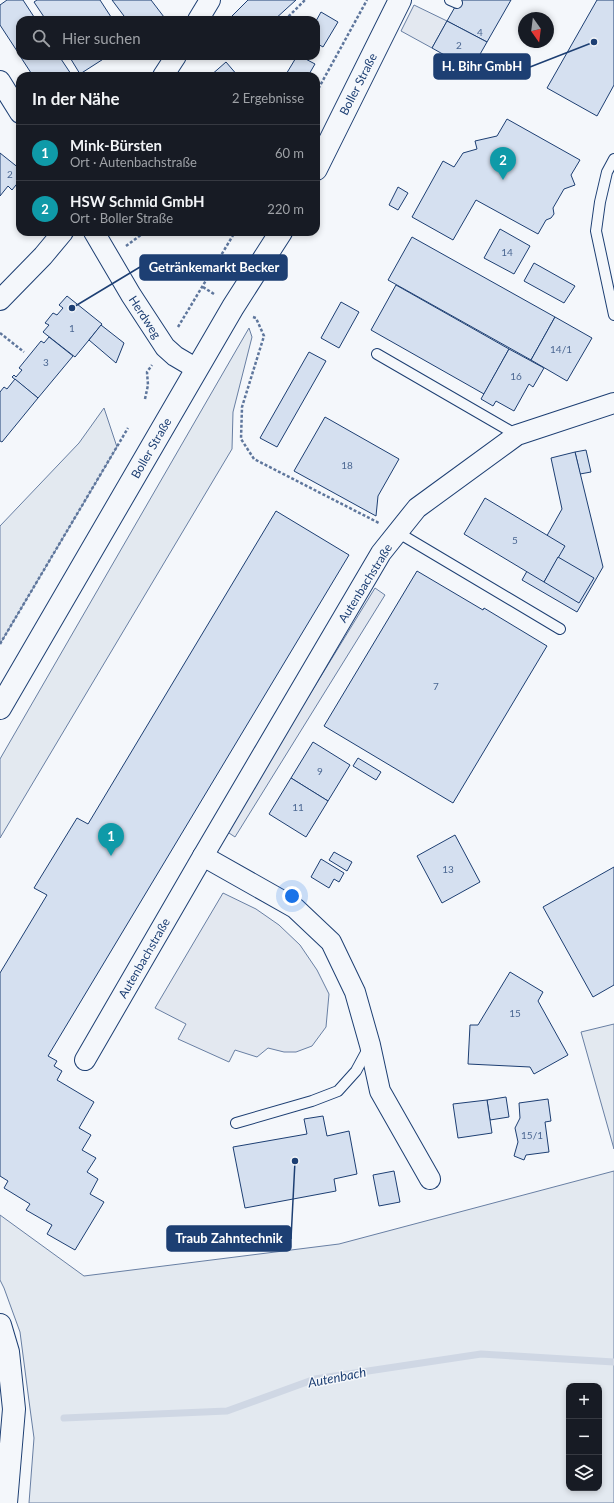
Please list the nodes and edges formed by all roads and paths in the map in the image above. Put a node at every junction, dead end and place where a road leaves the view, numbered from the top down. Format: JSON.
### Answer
{"nodes":[{"id":1,"x":210,"y":0,"type":"edge"},
{"id":2,"x":305,"y":0,"type":"edge"},
{"id":3,"x":367,"y":0,"type":"edge"},
{"id":4,"x":400,"y":0,"type":"edge"},
{"id":5,"x":200,"y":16,"type":"edge"},
{"id":6,"x":289,"y":16,"type":"edge"},
{"id":7,"x":173,"y":60,"type":"edge"},
{"id":8,"x":166,"y":72,"type":"edge"},
{"id":9,"x":0,"y":81,"type":"edge"},
{"id":10,"x":320,"y":86,"type":"edge"},
{"id":11,"x":16,"y":107,"type":"edge"},
{"id":12,"x":614,"y":159,"type":"edge"},
{"id":13,"x":320,"y":161,"type":"edge"},
{"id":14,"x":60,"y":236,"type":"edge"},
{"id":15,"x":96,"y":236,"type":"edge"},
{"id":16,"x":233,"y":236,"type":"edge"},
{"id":17,"x":278,"y":236,"type":"edge"},
{"id":18,"x":203,"y":287,"type":"junction"},
{"id":19,"x":0,"y":300,"type":"edge"},
{"id":20,"x":233,"y":307,"type":"junction"},
{"id":21,"x":614,"y":315,"type":"edge"},
{"id":22,"x":0,"y":333,"type":"edge"},
{"id":23,"x":165,"y":347,"type":"junction"},
{"id":24,"x":24,"y":352,"type":"dead end"},
{"id":25,"x":376,"y":354,"type":"dead end"},
{"id":26,"x":197,"y":369,"type":"junction"},
{"id":27,"x":145,"y":399,"type":"dead end"},
{"id":28,"x":614,"y":402,"type":"edge"},
{"id":29,"x":128,"y":428,"type":"dead end"},
{"id":30,"x":517,"y":435,"type":"junction"},
{"id":31,"x":397,"y":532,"type":"junction"},
{"id":32,"x":560,"y":629,"type":"dead end"},
{"id":33,"x":0,"y":644,"type":"edge"},
{"id":34,"x":0,"y":708,"type":"edge"},
{"id":35,"x":203,"y":856,"type":"junction"},
{"id":36,"x":370,"y":1045,"type":"junction"},
{"id":37,"x":85,"y":1060,"type":"dead end"},
{"id":38,"x":236,"y":1123,"type":"dead end"},
{"id":39,"x":430,"y":1179,"type":"dead end"},
{"id":40,"x":0,"y":1325,"type":"edge"},
{"id":41,"x":6,"y":1503,"type":"edge"}],
"edges":[{"from":1,"to":5,"type":"street"},
{"from":2,"to":6,"type":"path"},
{"from":3,"to":10,"type":"path"},
{"from":4,"to":13,"type":"main road","name":"Boller Straße"},
{"from":7,"to":8,"type":"street"},
{"from":9,"to":11,"type":"street"},
{"from":12,"to":21,"type":"lane"},
{"from":14,"to":19,"type":"street"},
{"from":15,"to":23,"type":"street","name":"Herdweg"},
{"from":16,"to":18,"type":"path"},
{"from":17,"to":20,"type":"main road","name":"Boller Straße"},
{"from":18,"to":20,"type":"path"},
{"from":18,"to":23,"type":"path"},
{"from":20,"to":26,"type":"main road","name":"Boller Straße"},
{"from":20,"to":31,"type":"path"},
{"from":22,"to":24,"type":"path"},
{"from":23,"to":26,"type":"street","name":"Herdweg"},
{"from":23,"to":27,"type":"path"},
{"from":25,"to":30,"type":"lane"},
{"from":26,"to":34,"type":"main road","name":"Boller Straße"},
{"from":28,"to":30,"type":"street","name":"Autenbachstraße"},
{"from":29,"to":33,"type":"path"},
{"from":30,"to":31,"type":"street","name":"Autenbachstraße"},
{"from":31,"to":32,"type":"lane"},
{"from":31,"to":35,"type":"street","name":"Autenbachstraße"},
{"from":35,"to":36,"type":"street"},
{"from":35,"to":37,"type":"street","name":"Autenbachstraße"},
{"from":36,"to":38,"type":"lane"},
{"from":36,"to":39,"type":"street"},
{"from":40,"to":41,"type":"main road"}]}
